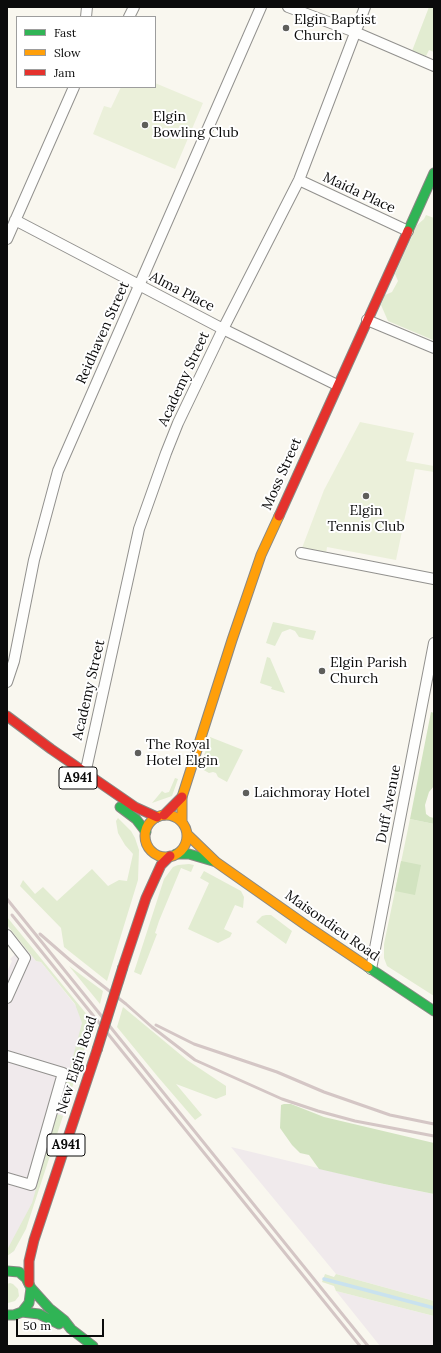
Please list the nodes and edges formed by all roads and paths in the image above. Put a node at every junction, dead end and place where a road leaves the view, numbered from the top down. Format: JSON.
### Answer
{"nodes":[{"id":1,"x":134,"y":7,"type":"edge"},
{"id":2,"x":261,"y":7,"type":"edge"},
{"id":3,"x":288,"y":7,"type":"edge"},
{"id":4,"x":365,"y":7,"type":"edge"},
{"id":5,"x":130,"y":16,"type":"edge"},
{"id":6,"x":355,"y":32,"type":"junction"},
{"id":7,"x":434,"y":66,"type":"edge"},
{"id":8,"x":74,"y":88,"type":"edge"},
{"id":9,"x":434,"y":173,"type":"edge"},
{"id":10,"x":299,"y":180,"type":"junction"},
{"id":11,"x":15,"y":220,"type":"junction"},
{"id":12,"x":408,"y":231,"type":"junction"},
{"id":13,"x":7,"y":239,"type":"edge"},
{"id":14,"x":139,"y":285,"type":"junction"},
{"id":15,"x":367,"y":320,"type":"junction"},
{"id":16,"x":223,"y":329,"type":"junction"},
{"id":17,"x":434,"y":348,"type":"edge"},
{"id":18,"x":337,"y":385,"type":"junction"},
{"id":19,"x":302,"y":553,"type":"dead end"},
{"id":20,"x":434,"y":579,"type":"edge"},
{"id":21,"x":434,"y":643,"type":"edge"},
{"id":22,"x":7,"y":682,"type":"edge"},
{"id":23,"x":7,"y":716,"type":"edge"},
{"id":24,"x":29,"y":744,"type":"dead end"},
{"id":25,"x":82,"y":776,"type":"junction"},
{"id":26,"x":182,"y":797,"type":"junction"},
{"id":27,"x":161,"y":816,"type":"junction"},
{"id":28,"x":182,"y":822,"type":"junction"},
{"id":29,"x":146,"y":832,"type":"junction"},
{"id":30,"x":187,"y":834,"type":"junction"},
{"id":31,"x":148,"y":846,"type":"junction"},
{"id":32,"x":173,"y":855,"type":"junction"},
{"id":33,"x":150,"y":858,"type":"dead end"},
{"id":34,"x":216,"y":862,"type":"junction"},
{"id":35,"x":150,"y":870,"type":"dead end"},
{"id":36,"x":146,"y":898,"type":"junction"},
{"id":37,"x":7,"y":935,"type":"edge"},
{"id":38,"x":371,"y":969,"type":"junction"},
{"id":39,"x":7,"y":998,"type":"edge"},
{"id":40,"x":434,"y":1011,"type":"edge"},
{"id":41,"x":7,"y":1056,"type":"edge"},
{"id":42,"x":7,"y":1178,"type":"edge"},
{"id":43,"x":34,"y":1240,"type":"junction"},
{"id":44,"x":7,"y":1270,"type":"edge"},
{"id":45,"x":30,"y":1286,"type":"junction"},
{"id":46,"x":14,"y":1314,"type":"edge"},
{"id":47,"x":7,"y":1322,"type":"edge"},
{"id":48,"x":72,"y":1329,"type":"junction"},
{"id":49,"x":93,"y":1346,"type":"edge"}],
"edges":[{"from":1,"to":5,"type":"street"},
{"from":2,"to":14,"type":"street","name":"Reidhaven Street"},
{"from":3,"to":6,"type":"street"},
{"from":4,"to":6,"type":"street","name":"Academy Street"},
{"from":6,"to":7,"type":"street"},
{"from":6,"to":10,"type":"street","name":"Academy Street"},
{"from":8,"to":11,"type":"street"},
{"from":9,"to":12,"type":"street","name":"Moss Street"},
{"from":10,"to":12,"type":"street","name":"Maida Place"},
{"from":10,"to":16,"type":"street","name":"Academy Street"},
{"from":11,"to":13,"type":"street"},
{"from":11,"to":14,"type":"street","name":"Alma Place"},
{"from":12,"to":15,"type":"street","name":"Moss Street"},
{"from":14,"to":16,"type":"street","name":"Alma Place"},
{"from":14,"to":22,"type":"street","name":"Reidhaven Street"},
{"from":15,"to":17,"type":"street"},
{"from":15,"to":18,"type":"street","name":"Moss Street"},
{"from":16,"to":18,"type":"street","name":"Alma Place"},
{"from":16,"to":25,"type":"street","name":"Academy Street"},
{"from":18,"to":26,"type":"street","name":"Moss Street"},
{"from":19,"to":20,"type":"street"},
{"from":21,"to":38,"type":"street","name":"Duff Avenue"},
{"from":23,"to":25,"type":"street","number":"A941"},
{"from":24,"to":25,"type":"street","number":"A941"},
{"from":25,"to":27,"type":"street","number":"A941"},
{"from":25,"to":29,"type":"street","number":"A941"},
{"from":26,"to":27,"type":"street","name":"Moss Street"},
{"from":26,"to":28,"type":"street","name":"Moss Street"},
{"from":27,"to":28,"type":"street"},
{"from":27,"to":29,"type":"street"},
{"from":28,"to":30,"type":"street"},
{"from":29,"to":31,"type":"street"},
{"from":30,"to":32,"type":"street"},
{"from":30,"to":34,"type":"street","name":"Maisondieu Road"},
{"from":31,"to":32,"type":"street"},
{"from":31,"to":33,"type":"street"},
{"from":32,"to":34,"type":"street","name":"Maisondieu Road"},
{"from":32,"to":36,"type":"street","name":"New Elgin Road","number":"A941"},
{"from":34,"to":38,"type":"street","name":"Maisondieu Road"},
{"from":35,"to":36,"type":"street","name":"New Elgin Road","number":"A941"},
{"from":36,"to":43,"type":"street","name":"New Elgin Road","number":"A941","bridge":true},
{"from":37,"to":39,"type":"street"},
{"from":38,"to":40,"type":"street","name":"Maisondieu Road"},
{"from":41,"to":42,"type":"street"},
{"from":43,"to":44,"type":"street","name":"New Elgin Road","number":"A941"},
{"from":43,"to":45,"type":"street","name":"New Elgin Road","number":"A941"},
{"from":44,"to":45,"type":"street"},
{"from":45,"to":46,"type":"street","name":"New Elgin Road"},
{"from":45,"to":48,"type":"street"},
{"from":46,"to":47,"type":"street"},
{"from":46,"to":48,"type":"street"},
{"from":48,"to":49,"type":"street"}]}
